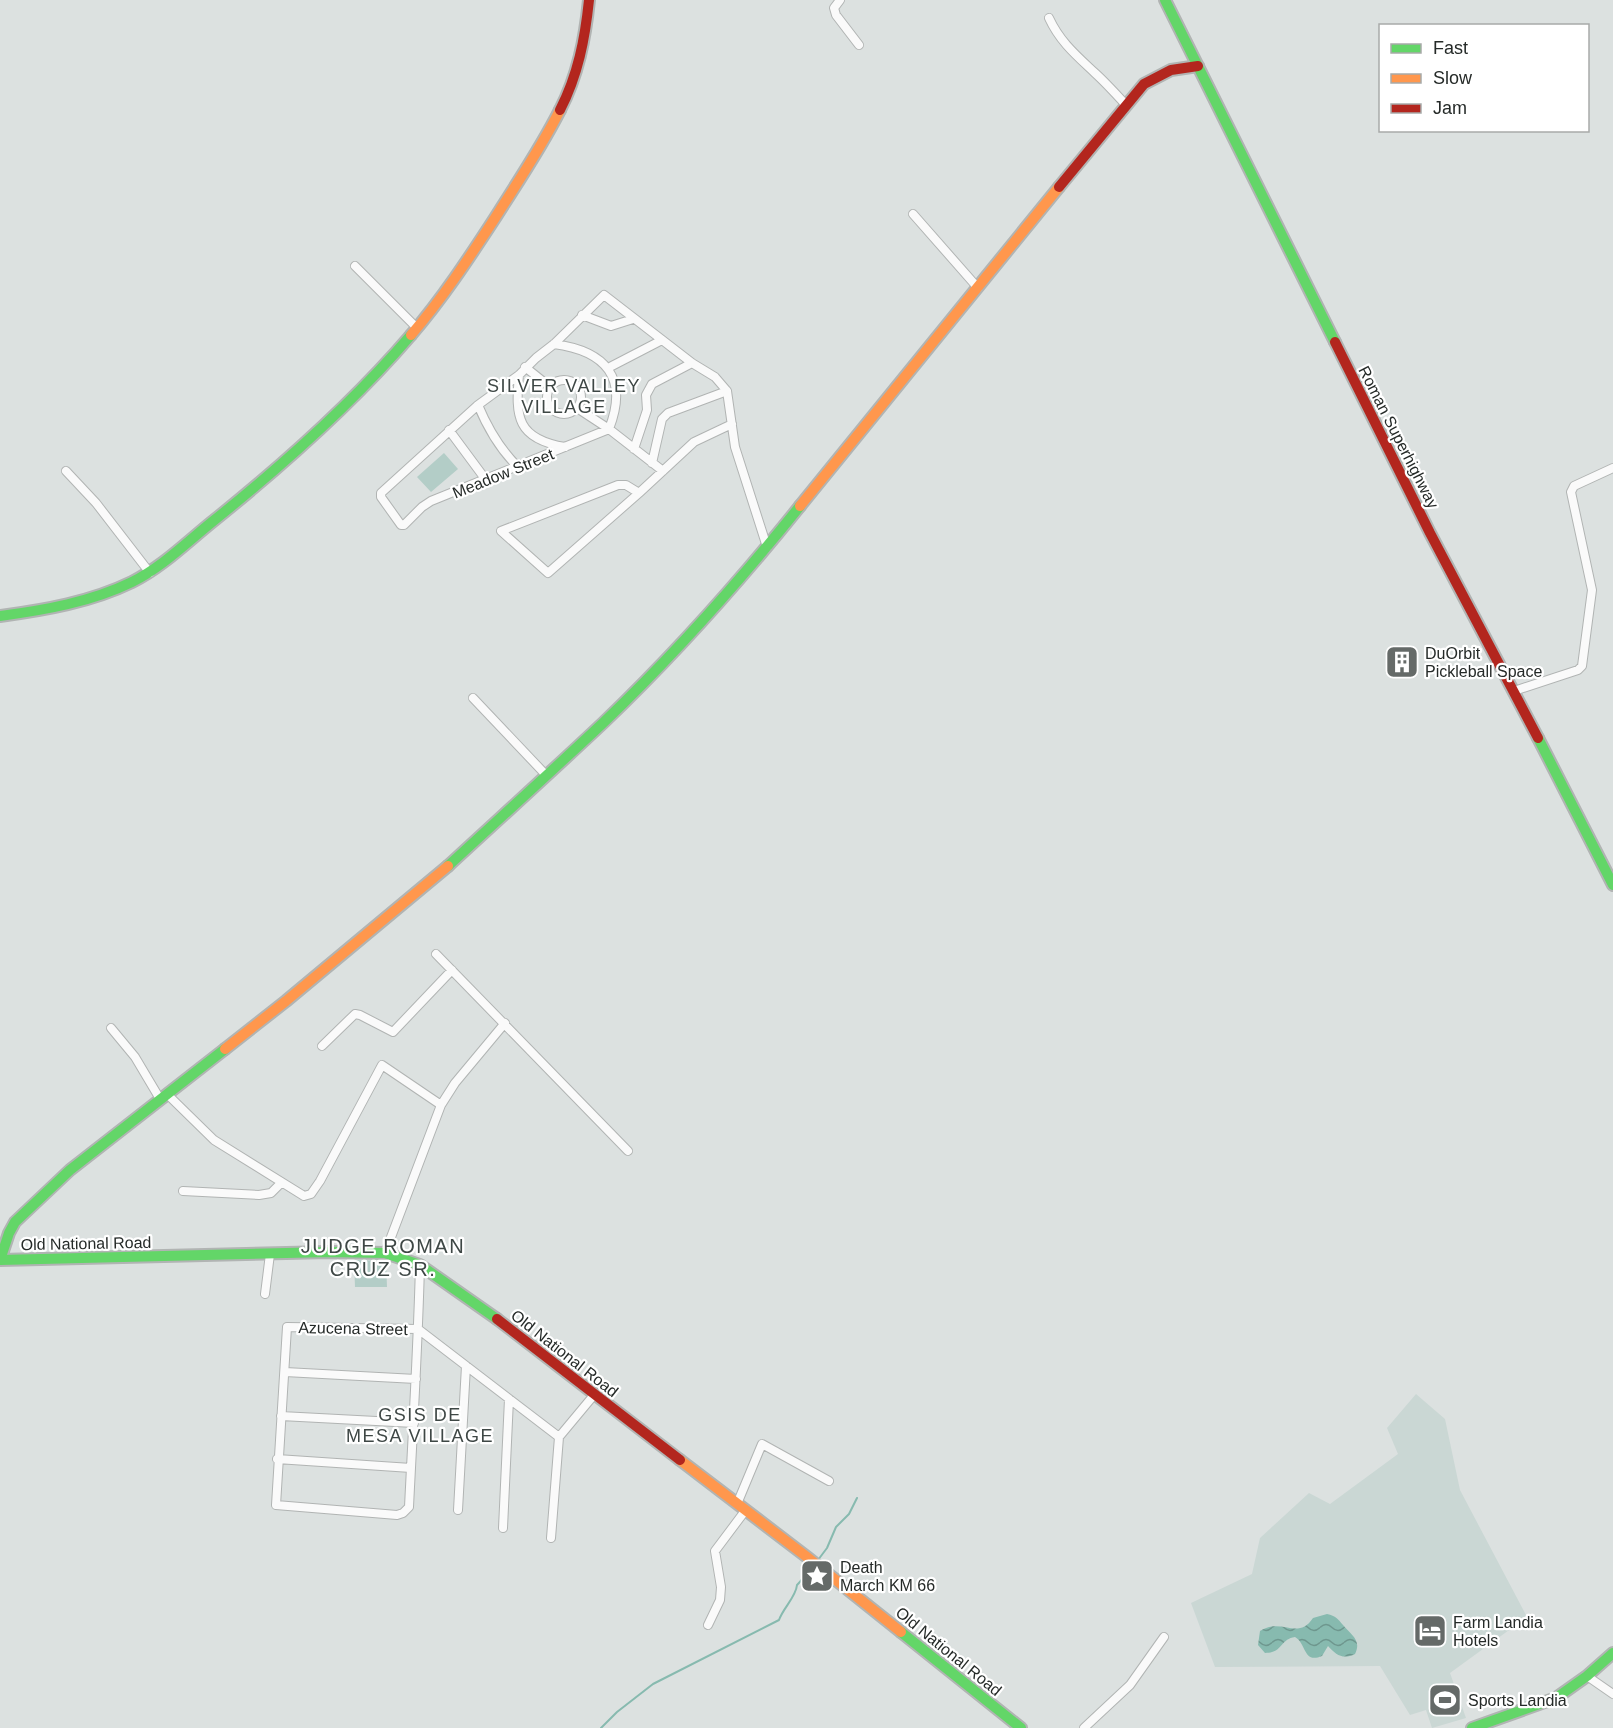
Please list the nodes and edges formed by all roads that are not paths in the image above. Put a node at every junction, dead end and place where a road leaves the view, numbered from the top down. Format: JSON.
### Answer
{"nodes":[{"id":1,"x":588,"y":0,"type":"edge"},
{"id":2,"x":840,"y":0,"type":"edge"},
{"id":3,"x":1166,"y":0,"type":"edge"},
{"id":4,"x":1049,"y":18,"type":"dead end"},
{"id":5,"x":859,"y":45,"type":"dead end"},
{"id":6,"x":1198,"y":66,"type":"junction"},
{"id":7,"x":1126,"y":105,"type":"junction"},
{"id":8,"x":913,"y":214,"type":"dead end"},
{"id":9,"x":355,"y":266,"type":"dead end"},
{"id":10,"x":978,"y":288,"type":"junction"},
{"id":11,"x":582,"y":315,"type":"junction"},
{"id":12,"x":633,"y":319,"type":"junction"},
{"id":13,"x":417,"y":328,"type":"junction"},
{"id":14,"x":662,"y":340,"type":"junction"},
{"id":15,"x":554,"y":344,"type":"junction"},
{"id":16,"x":692,"y":363,"type":"junction"},
{"id":17,"x":525,"y":367,"type":"junction"},
{"id":18,"x":608,"y":368,"type":"junction"},
{"id":19,"x":519,"y":375,"type":"junction"},
{"id":20,"x":550,"y":387,"type":"junction"},
{"id":21,"x":727,"y":391,"type":"junction"},
{"id":22,"x":478,"y":405,"type":"junction"},
{"id":23,"x":577,"y":408,"type":"junction"},
{"id":24,"x":732,"y":424,"type":"junction"},
{"id":25,"x":609,"y":429,"type":"junction"},
{"id":26,"x":449,"y":430,"type":"junction"},
{"id":27,"x":568,"y":447,"type":"junction"},
{"id":28,"x":634,"y":449,"type":"junction"},
{"id":29,"x":652,"y":463,"type":"junction"},
{"id":30,"x":517,"y":466,"type":"junction"},
{"id":31,"x":1613,"y":468,"type":"edge"},
{"id":32,"x":66,"y":471,"type":"dead end"},
{"id":33,"x":663,"y":471,"type":"junction"},
{"id":34,"x":486,"y":480,"type":"junction"},
{"id":35,"x":639,"y":493,"type":"junction"},
{"id":36,"x":767,"y":547,"type":"junction"},
{"id":37,"x":150,"y":573,"type":"junction"},
{"id":38,"x":0,"y":616,"type":"edge"},
{"id":39,"x":1514,"y":691,"type":"junction"},
{"id":40,"x":473,"y":698,"type":"dead end"},
{"id":41,"x":546,"y":775,"type":"junction"},
{"id":42,"x":1613,"y":885,"type":"edge"},
{"id":43,"x":436,"y":954,"type":"dead end"},
{"id":44,"x":452,"y":970,"type":"junction"},
{"id":45,"x":505,"y":1023,"type":"junction"},
{"id":46,"x":111,"y":1028,"type":"dead end"},
{"id":47,"x":322,"y":1046,"type":"dead end"},
{"id":48,"x":163,"y":1097,"type":"junction"},
{"id":49,"x":441,"y":1105,"type":"junction"},
{"id":50,"x":628,"y":1151,"type":"dead end"},
{"id":51,"x":281,"y":1183,"type":"junction"},
{"id":52,"x":183,"y":1191,"type":"dead end"},
{"id":53,"x":385,"y":1253,"type":"junction"},
{"id":54,"x":270,"y":1254,"type":"junction"},
{"id":55,"x":0,"y":1260,"type":"edge"},
{"id":56,"x":420,"y":1265,"type":"junction"},
{"id":57,"x":265,"y":1294,"type":"dead end"},
{"id":58,"x":418,"y":1329,"type":"junction"},
{"id":59,"x":466,"y":1366,"type":"junction"},
{"id":60,"x":285,"y":1372,"type":"junction"},
{"id":61,"x":416,"y":1379,"type":"junction"},
{"id":62,"x":594,"y":1395,"type":"junction"},
{"id":63,"x":509,"y":1400,"type":"junction"},
{"id":64,"x":281,"y":1416,"type":"junction"},
{"id":65,"x":414,"y":1423,"type":"junction"},
{"id":66,"x":559,"y":1437,"type":"junction"},
{"id":67,"x":278,"y":1460,"type":"junction"},
{"id":68,"x":411,"y":1468,"type":"junction"},
{"id":69,"x":829,"y":1481,"type":"dead end"},
{"id":70,"x":741,"y":1508,"type":"junction"},
{"id":71,"x":458,"y":1510,"type":"dead end"},
{"id":72,"x":503,"y":1528,"type":"dead end"},
{"id":73,"x":551,"y":1538,"type":"dead end"},
{"id":74,"x":708,"y":1625,"type":"dead end"},
{"id":75,"x":1164,"y":1637,"type":"dead end"},
{"id":76,"x":1613,"y":1653,"type":"edge"},
{"id":77,"x":1587,"y":1677,"type":"junction"},
{"id":78,"x":1613,"y":1694,"type":"edge"},
{"id":79,"x":1479,"y":1727,"type":"edge"},
{"id":80,"x":1022,"y":1728,"type":"edge"},
{"id":81,"x":1084,"y":1728,"type":"edge"}],
"edges":[{"from":1,"to":13,"type":"street"},
{"from":2,"to":5,"type":"street"},
{"from":3,"to":6,"type":"street","name":"Roman Superhighway"},
{"from":4,"to":7,"type":"street"},
{"from":6,"to":7,"type":"street"},
{"from":6,"to":39,"type":"street","name":"Roman Superhighway"},
{"from":7,"to":10,"type":"street"},
{"from":8,"to":10,"type":"street"},
{"from":9,"to":13,"type":"street"},
{"from":10,"to":36,"type":"street"},
{"from":11,"to":12,"type":"street"},
{"from":11,"to":12,"type":"street"},
{"from":11,"to":15,"type":"street"},
{"from":12,"to":14,"type":"street"},
{"from":13,"to":37,"type":"street"},
{"from":14,"to":16,"type":"street"},
{"from":14,"to":18,"type":"street"},
{"from":15,"to":17,"type":"street"},
{"from":15,"to":18,"type":"street"},
{"from":16,"to":21,"type":"street"},
{"from":16,"to":28,"type":"street"},
{"from":17,"to":19,"type":"street"},
{"from":17,"to":20,"type":"street"},
{"from":18,"to":25,"type":"street"},
{"from":19,"to":22,"type":"street"},
{"from":19,"to":27,"type":"street"},
{"from":20,"to":23,"type":"street"},
{"from":20,"to":23,"type":"street"},
{"from":21,"to":24,"type":"street"},
{"from":21,"to":29,"type":"street"},
{"from":22,"to":26,"type":"street"},
{"from":22,"to":30,"type":"street"},
{"from":23,"to":25,"type":"street"},
{"from":24,"to":33,"type":"street"},
{"from":24,"to":36,"type":"street"},
{"from":25,"to":27,"type":"street","name":"Meadow Street"},
{"from":25,"to":28,"type":"street"},
{"from":26,"to":34,"type":"street"},
{"from":26,"to":34,"type":"street","name":"Meadow Street"},
{"from":27,"to":30,"type":"street","name":"Meadow Street"},
{"from":28,"to":29,"type":"street"},
{"from":29,"to":33,"type":"street"},
{"from":30,"to":34,"type":"street","name":"Meadow Street"},
{"from":31,"to":39,"type":"street"},
{"from":32,"to":37,"type":"street"},
{"from":33,"to":35,"type":"street"},
{"from":35,"to":35,"type":"street"},
{"from":36,"to":41,"type":"street"},
{"from":37,"to":38,"type":"street"},
{"from":39,"to":42,"type":"street","name":"Roman Superhighway"},
{"from":40,"to":41,"type":"street"},
{"from":41,"to":48,"type":"street"},
{"from":43,"to":44,"type":"street"},
{"from":44,"to":45,"type":"street"},
{"from":44,"to":47,"type":"street"},
{"from":45,"to":49,"type":"street"},
{"from":45,"to":50,"type":"street"},
{"from":46,"to":48,"type":"street"},
{"from":48,"to":51,"type":"street"},
{"from":48,"to":55,"type":"street"},
{"from":49,"to":51,"type":"street"},
{"from":49,"to":53,"type":"street"},
{"from":51,"to":52,"type":"street"},
{"from":53,"to":54,"type":"street","name":"Old National Road"},
{"from":53,"to":56,"type":"street","name":"Old National Road"},
{"from":54,"to":55,"type":"street","name":"Old National Road"},
{"from":54,"to":57,"type":"street"},
{"from":56,"to":58,"type":"street"},
{"from":56,"to":62,"type":"street","name":"Old National Road"},
{"from":58,"to":59,"type":"street"},
{"from":58,"to":60,"type":"street","name":"Azucena Street"},
{"from":58,"to":61,"type":"street"},
{"from":59,"to":63,"type":"street"},
{"from":59,"to":71,"type":"street"},
{"from":60,"to":61,"type":"street"},
{"from":60,"to":64,"type":"street"},
{"from":61,"to":65,"type":"street"},
{"from":62,"to":66,"type":"street"},
{"from":62,"to":70,"type":"street","name":"Old National Road"},
{"from":63,"to":66,"type":"street"},
{"from":63,"to":72,"type":"street"},
{"from":64,"to":65,"type":"street"},
{"from":64,"to":67,"type":"street"},
{"from":65,"to":68,"type":"street"},
{"from":66,"to":73,"type":"street"},
{"from":67,"to":68,"type":"street"},
{"from":67,"to":68,"type":"street"},
{"from":69,"to":70,"type":"street"},
{"from":70,"to":74,"type":"street"},
{"from":70,"to":80,"type":"street","name":"Old National Road"},
{"from":75,"to":81,"type":"street"},
{"from":76,"to":77,"type":"street"},
{"from":77,"to":78,"type":"street"},
{"from":77,"to":79,"type":"street"}]}
